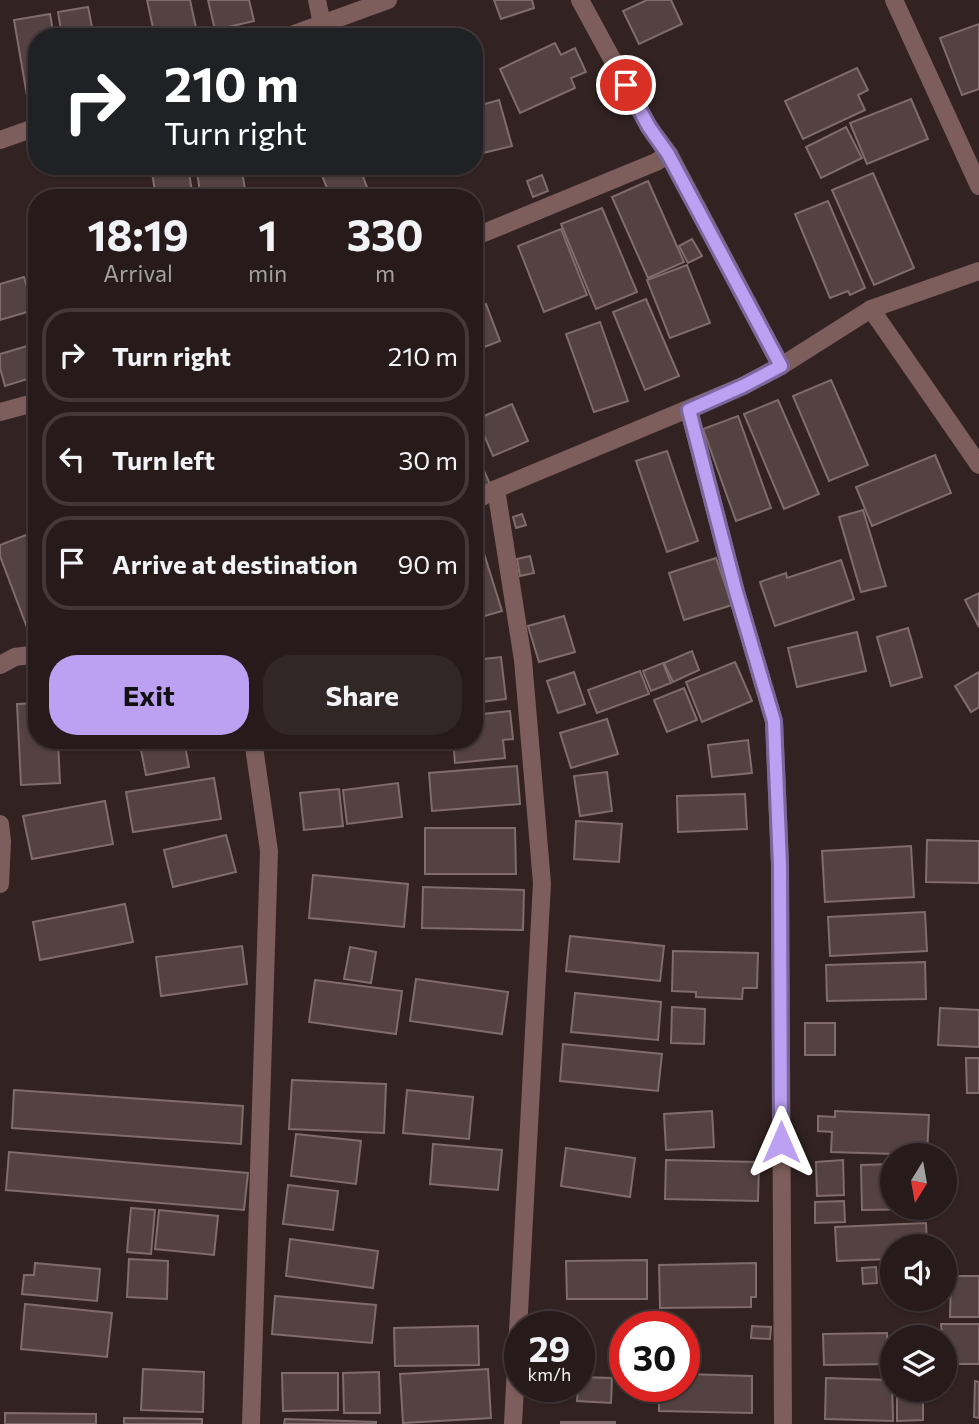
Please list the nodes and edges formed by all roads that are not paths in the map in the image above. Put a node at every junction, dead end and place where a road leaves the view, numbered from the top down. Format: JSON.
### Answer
{"nodes":[{"id":1,"x":317,"y":0,"type":"edge"},
{"id":2,"x":387,"y":0,"type":"edge"},
{"id":3,"x":580,"y":0,"type":"edge"},
{"id":4,"x":894,"y":0,"type":"edge"},
{"id":5,"x":322,"y":24,"type":"junction"},
{"id":6,"x":311,"y":28,"type":"edge"},
{"id":7,"x":28,"y":130,"type":"edge"},
{"id":8,"x":0,"y":140,"type":"edge"},
{"id":9,"x":668,"y":154,"type":"junction"},
{"id":10,"x":979,"y":186,"type":"edge"},
{"id":11,"x":483,"y":233,"type":"edge"},
{"id":12,"x":979,"y":271,"type":"edge"},
{"id":13,"x":871,"y":309,"type":"junction"},
{"id":14,"x":781,"y":366,"type":"junction"},
{"id":15,"x":28,"y":404,"type":"edge"},
{"id":16,"x":689,"y":410,"type":"junction"},
{"id":17,"x":0,"y":412,"type":"edge"},
{"id":18,"x":979,"y":465,"type":"edge"},
{"id":19,"x":496,"y":489,"type":"junction"},
{"id":20,"x":483,"y":496,"type":"edge"},
{"id":21,"x":28,"y":655,"type":"edge"},
{"id":22,"x":0,"y":665,"type":"edge"},
{"id":23,"x":254,"y":749,"type":"edge"},
{"id":24,"x":0,"y":824,"type":"edge"},
{"id":25,"x":0,"y":884,"type":"edge"},
{"id":26,"x":251,"y":1424,"type":"edge"},
{"id":27,"x":513,"y":1424,"type":"edge"},
{"id":28,"x":783,"y":1424,"type":"edge"}],
"edges":[{"from":1,"to":5,"type":"street"},
{"from":2,"to":5,"type":"street"},
{"from":3,"to":9,"type":"street"},
{"from":4,"to":10,"type":"street"},
{"from":5,"to":6,"type":"street"},
{"from":7,"to":8,"type":"street"},
{"from":9,"to":11,"type":"street"},
{"from":9,"to":14,"type":"street"},
{"from":12,"to":13,"type":"street"},
{"from":13,"to":14,"type":"street"},
{"from":13,"to":18,"type":"street"},
{"from":14,"to":16,"type":"street"},
{"from":15,"to":17,"type":"street"},
{"from":16,"to":19,"type":"street"},
{"from":16,"to":28,"type":"street"},
{"from":19,"to":20,"type":"street"},
{"from":19,"to":27,"type":"street"},
{"from":21,"to":22,"type":"street"},
{"from":23,"to":26,"type":"street"},
{"from":24,"to":25,"type":"street"}]}
